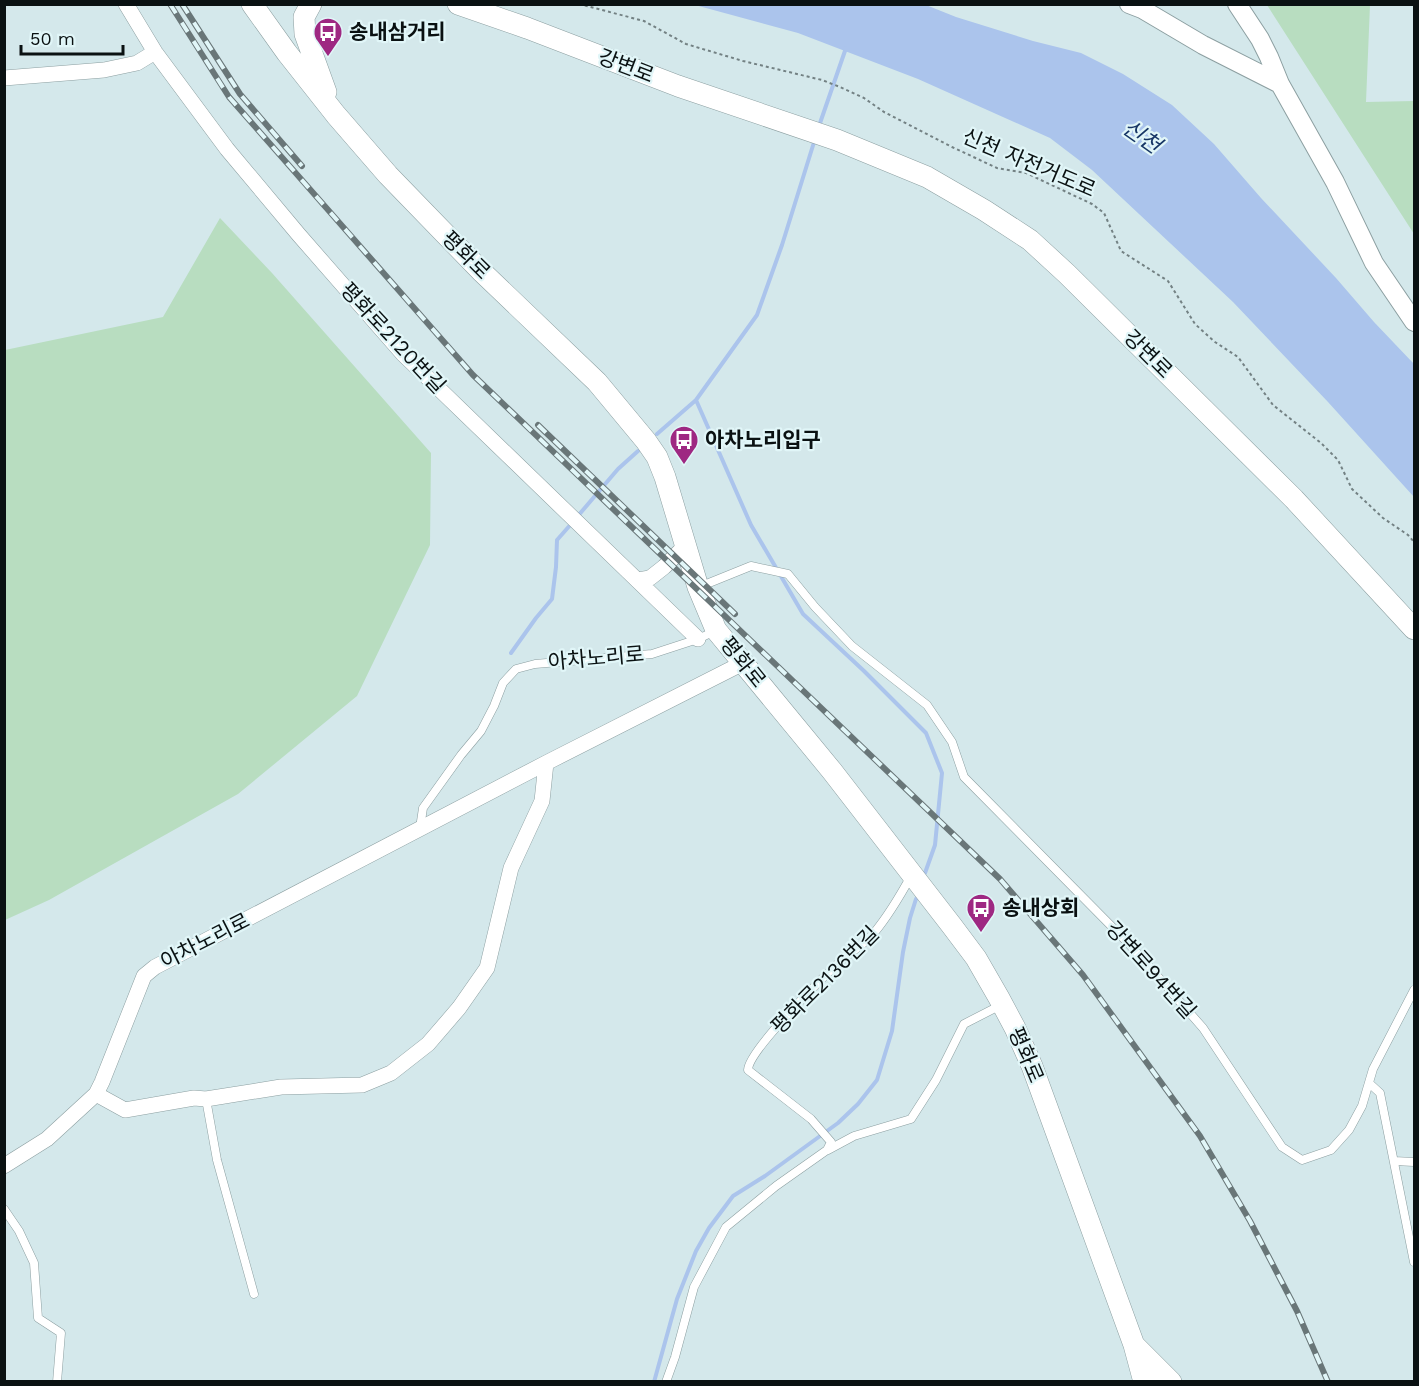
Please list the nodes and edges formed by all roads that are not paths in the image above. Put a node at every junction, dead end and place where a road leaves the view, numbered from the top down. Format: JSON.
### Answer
{"nodes":[{"id":1,"x":126,"y":4,"type":"edge"},
{"id":2,"x":252,"y":4,"type":"edge"},
{"id":3,"x":311,"y":4,"type":"edge"},
{"id":4,"x":458,"y":4,"type":"edge"},
{"id":5,"x":1129,"y":4,"type":"edge"},
{"id":6,"x":1237,"y":4,"type":"edge"},
{"id":7,"x":155,"y":52,"type":"junction"},
{"id":8,"x":4,"y":78,"type":"edge"},
{"id":9,"x":1280,"y":84,"type":"junction"},
{"id":10,"x":336,"y":115,"type":"junction"},
{"id":11,"x":1414,"y":322,"type":"edge"},
{"id":12,"x":685,"y":546,"type":"junction"},
{"id":13,"x":638,"y":580,"type":"junction"},
{"id":14,"x":698,"y":587,"type":"junction"},
{"id":15,"x":1414,"y":629,"type":"edge"},
{"id":16,"x":707,"y":635,"type":"junction"},
{"id":17,"x":743,"y":663,"type":"junction"},
{"id":18,"x":546,"y":763,"type":"junction"},
{"id":19,"x":420,"y":828,"type":"junction"},
{"id":20,"x":912,"y":875,"type":"junction"},
{"id":21,"x":1414,"y":990,"type":"edge"},
{"id":22,"x":1003,"y":1005,"type":"junction"},
{"id":23,"x":1369,"y":1083,"type":"junction"},
{"id":24,"x":96,"y":1095,"type":"junction"},
{"id":25,"x":206,"y":1099,"type":"junction"},
{"id":26,"x":827,"y":1150,"type":"junction"},
{"id":27,"x":1394,"y":1161,"type":"junction"},
{"id":28,"x":1414,"y":1162,"type":"edge"},
{"id":29,"x":4,"y":1166,"type":"edge"},
{"id":30,"x":4,"y":1209,"type":"edge"},
{"id":31,"x":1414,"y":1262,"type":"edge"},
{"id":32,"x":254,"y":1294,"type":"dead end"},
{"id":33,"x":1134,"y":1345,"type":"junction"},
{"id":34,"x":57,"y":1382,"type":"edge"},
{"id":35,"x":666,"y":1382,"type":"edge"},
{"id":36,"x":1132,"y":1382,"type":"edge"},
{"id":37,"x":1144,"y":1382,"type":"edge"},
{"id":38,"x":1171,"y":1382,"type":"edge"}],
"edges":[{"from":1,"to":7,"type":"street","name":"평화로2120번길"},
{"from":2,"to":10,"type":"main road","name":"평화로"},
{"from":3,"to":10,"type":"main road"},
{"from":4,"to":15,"type":"main road","name":"강변로"},
{"from":5,"to":9,"type":"street"},
{"from":6,"to":9,"type":"street"},
{"from":7,"to":8,"type":"street"},
{"from":7,"to":13,"type":"street","name":"평화로2120번길"},
{"from":9,"to":11,"type":"street"},
{"from":10,"to":12,"type":"main road","name":"평화로"},
{"from":12,"to":13,"type":"street"},
{"from":12,"to":14,"type":"main road","name":"평화로"},
{"from":13,"to":16,"type":"street","name":"평화로2120번길"},
{"from":14,"to":16,"type":"main road","name":"평화로"},
{"from":14,"to":23,"type":"lane","name":"강변로94번길"},
{"from":16,"to":17,"type":"main road","name":"평화로"},
{"from":16,"to":19,"type":"lane","name":"아차노리로"},
{"from":17,"to":18,"type":"street","name":"아차노리로"},
{"from":17,"to":20,"type":"main road","name":"평화로"},
{"from":18,"to":19,"type":"street","name":"아차노리로"},
{"from":18,"to":25,"type":"street"},
{"from":19,"to":24,"type":"street","name":"아차노리로"},
{"from":20,"to":22,"type":"main road","name":"평화로"},
{"from":20,"to":26,"type":"lane","name":"평화로2136번길"},
{"from":21,"to":23,"type":"lane","name":"강변로94번길"},
{"from":22,"to":26,"type":"lane"},
{"from":22,"to":33,"type":"main road","name":"평화로"},
{"from":23,"to":27,"type":"lane"},
{"from":24,"to":25,"type":"street"},
{"from":24,"to":29,"type":"street","name":"아차노리로"},
{"from":25,"to":32,"type":"lane"},
{"from":26,"to":35,"type":"lane"},
{"from":27,"to":28,"type":"lane"},
{"from":27,"to":31,"type":"lane"},
{"from":30,"to":34,"type":"lane"},
{"from":33,"to":36,"type":"main road"},
{"from":33,"to":37,"type":"main road","name":"평화로"},
{"from":33,"to":38,"type":"main road"}]}
